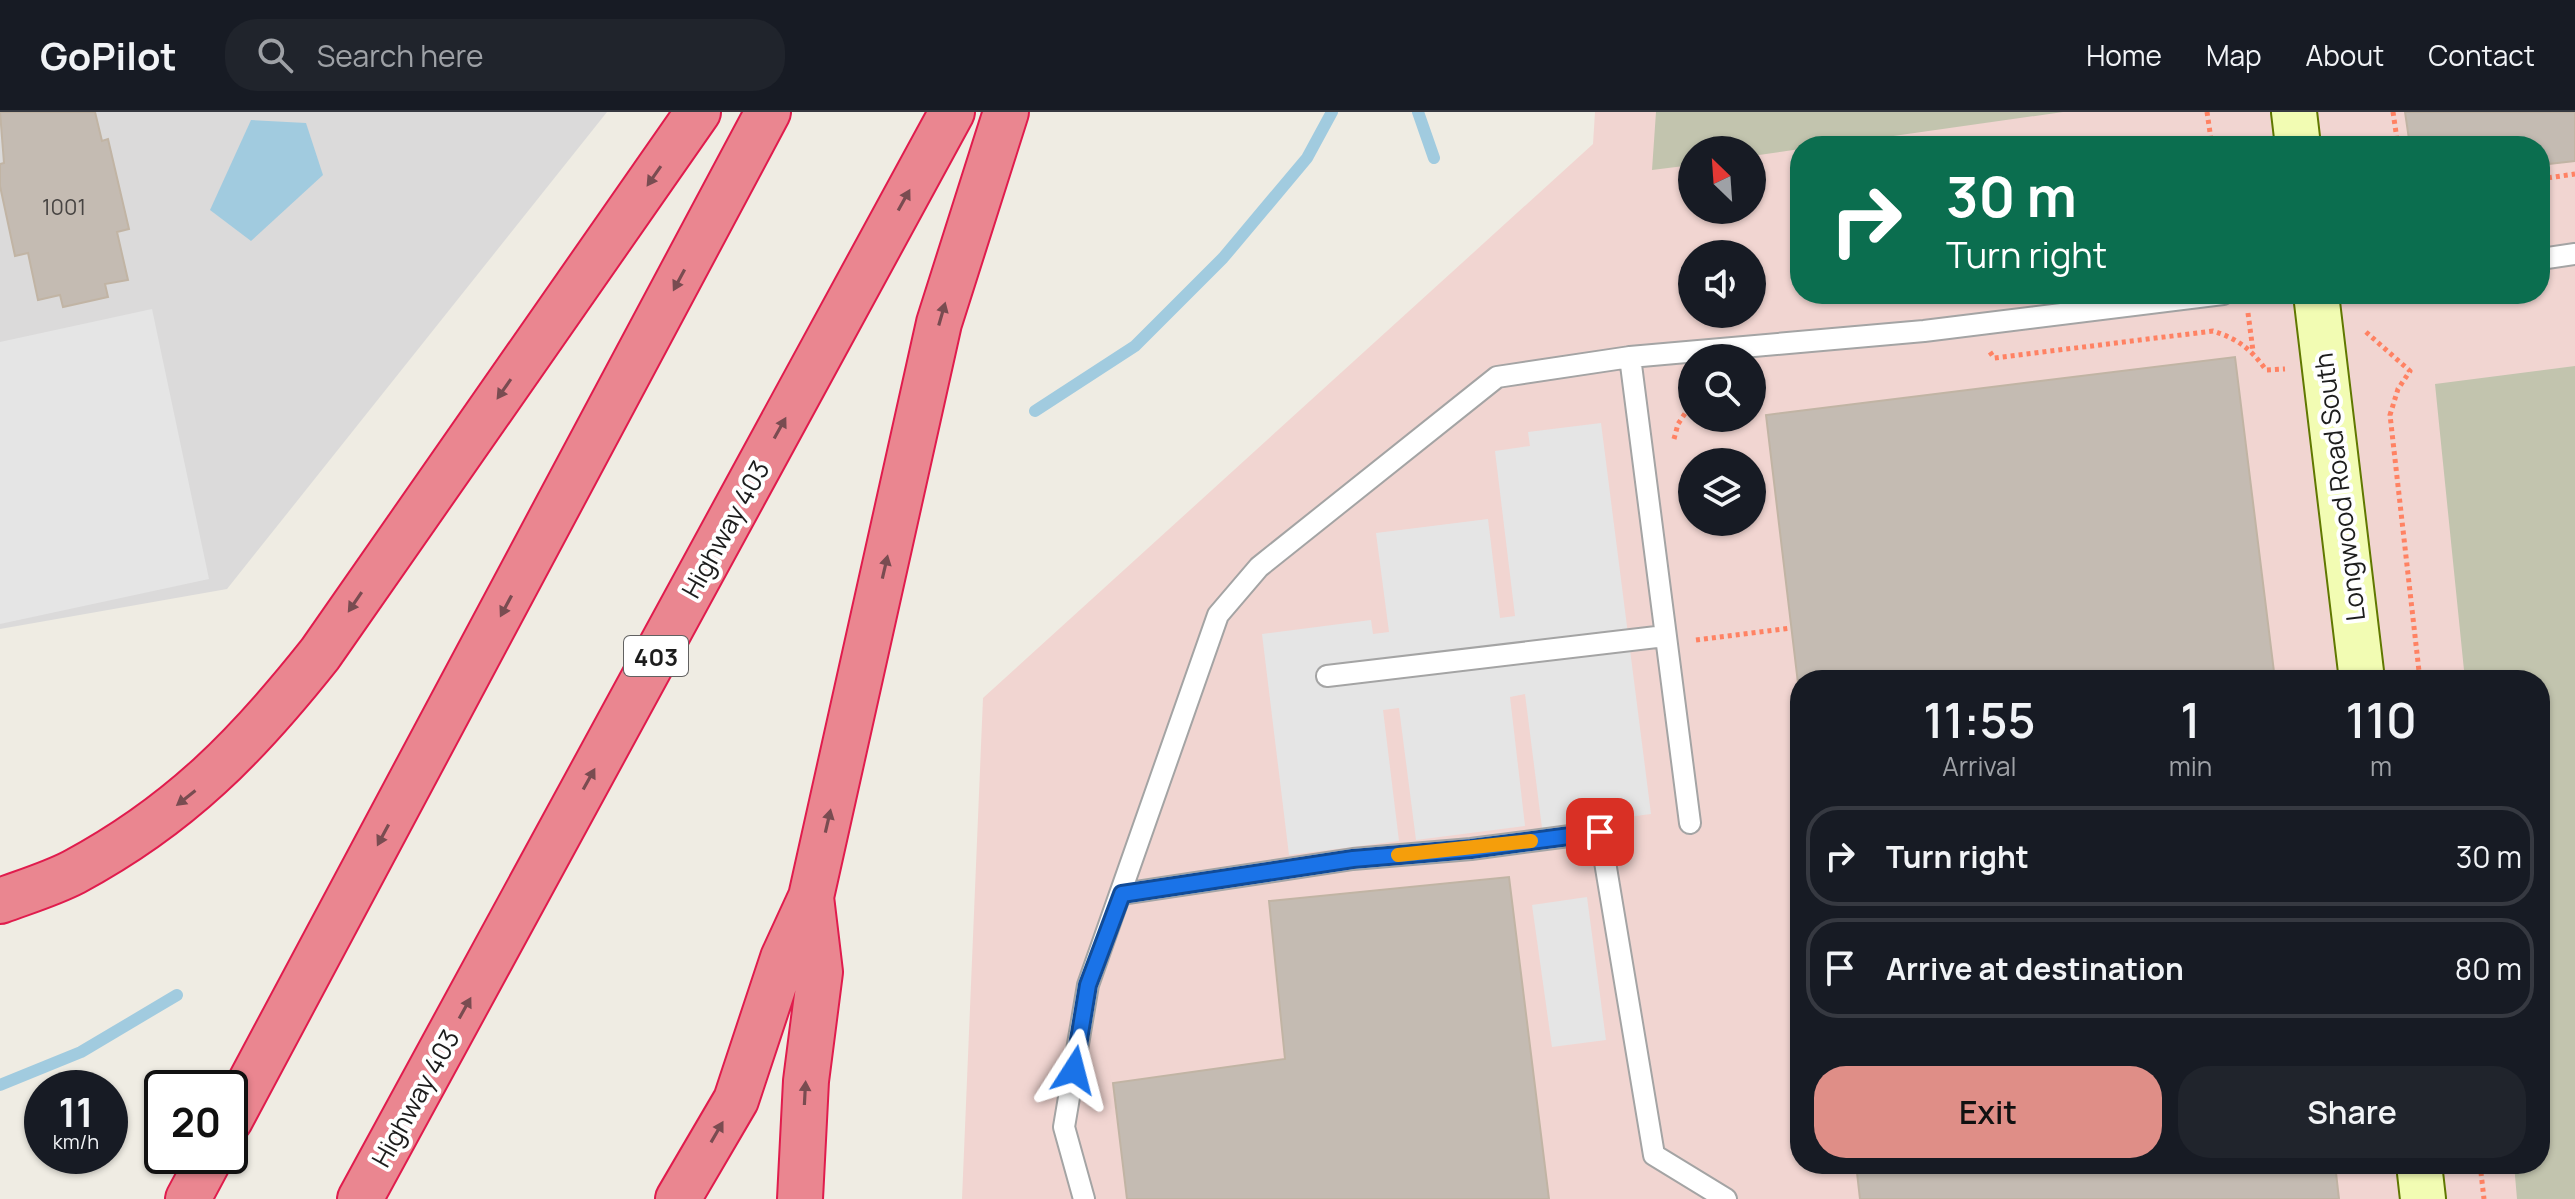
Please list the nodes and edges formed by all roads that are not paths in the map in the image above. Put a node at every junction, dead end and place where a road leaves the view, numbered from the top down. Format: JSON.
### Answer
{"nodes":[{"id":1,"x":698,"y":112,"type":"edge"},
{"id":2,"x":768,"y":112,"type":"edge"},
{"id":3,"x":952,"y":112,"type":"edge"},
{"id":4,"x":1006,"y":112,"type":"edge"},
{"id":5,"x":2294,"y":112,"type":"edge"},
{"id":6,"x":2297,"y":136,"type":"edge"},
{"id":7,"x":2575,"y":254,"type":"edge"},
{"id":8,"x":2550,"y":258,"type":"edge"},
{"id":9,"x":2142,"y":304,"type":"edge"},
{"id":10,"x":2317,"y":304,"type":"edge"},
{"id":11,"x":1630,"y":357,"type":"junction"},
{"id":12,"x":1665,"y":636,"type":"junction"},
{"id":13,"x":2361,"y":670,"type":"edge"},
{"id":14,"x":1327,"y":676,"type":"dead end"},
{"id":15,"x":1690,"y":823,"type":"dead end"},
{"id":16,"x":1122,"y":894,"type":"junction"},
{"id":17,"x":811,"y":897,"type":"junction"},
{"id":18,"x":0,"y":901,"type":"edge"},
{"id":19,"x":248,"y":1086,"type":"edge"},
{"id":20,"x":201,"y":1174,"type":"edge"},
{"id":21,"x":2420,"y":1174,"type":"edge"},
{"id":22,"x":188,"y":1199,"type":"edge"},
{"id":23,"x":360,"y":1199,"type":"edge"},
{"id":24,"x":678,"y":1199,"type":"edge"},
{"id":25,"x":800,"y":1199,"type":"edge"},
{"id":26,"x":1084,"y":1199,"type":"edge"},
{"id":27,"x":1726,"y":1199,"type":"edge"},
{"id":28,"x":2423,"y":1199,"type":"edge"}],
"edges":[{"from":1,"to":18,"type":"highway","one_way":true},
{"from":2,"to":19,"type":"highway","one_way":true},
{"from":23,"to":3,"type":"highway","name":"Highway 403","number":"403","one_way":true},
{"from":17,"to":4,"type":"highway","one_way":true},
{"from":5,"to":6,"type":"main road"},
{"from":7,"to":8,"type":"lane"},
{"from":9,"to":11,"type":"lane"},
{"from":10,"to":13,"type":"main road","name":"Longwood Road South"},
{"from":11,"to":12,"type":"lane"},
{"from":11,"to":16,"type":"lane"},
{"from":12,"to":14,"type":"lane"},
{"from":12,"to":15,"type":"lane"},
{"from":16,"to":26,"type":"lane"},
{"from":16,"to":27,"type":"lane"},
{"from":24,"to":17,"type":"highway","one_way":true},
{"from":25,"to":17,"type":"highway","one_way":true},
{"from":20,"to":22,"type":"highway"},
{"from":21,"to":28,"type":"main road"}]}
